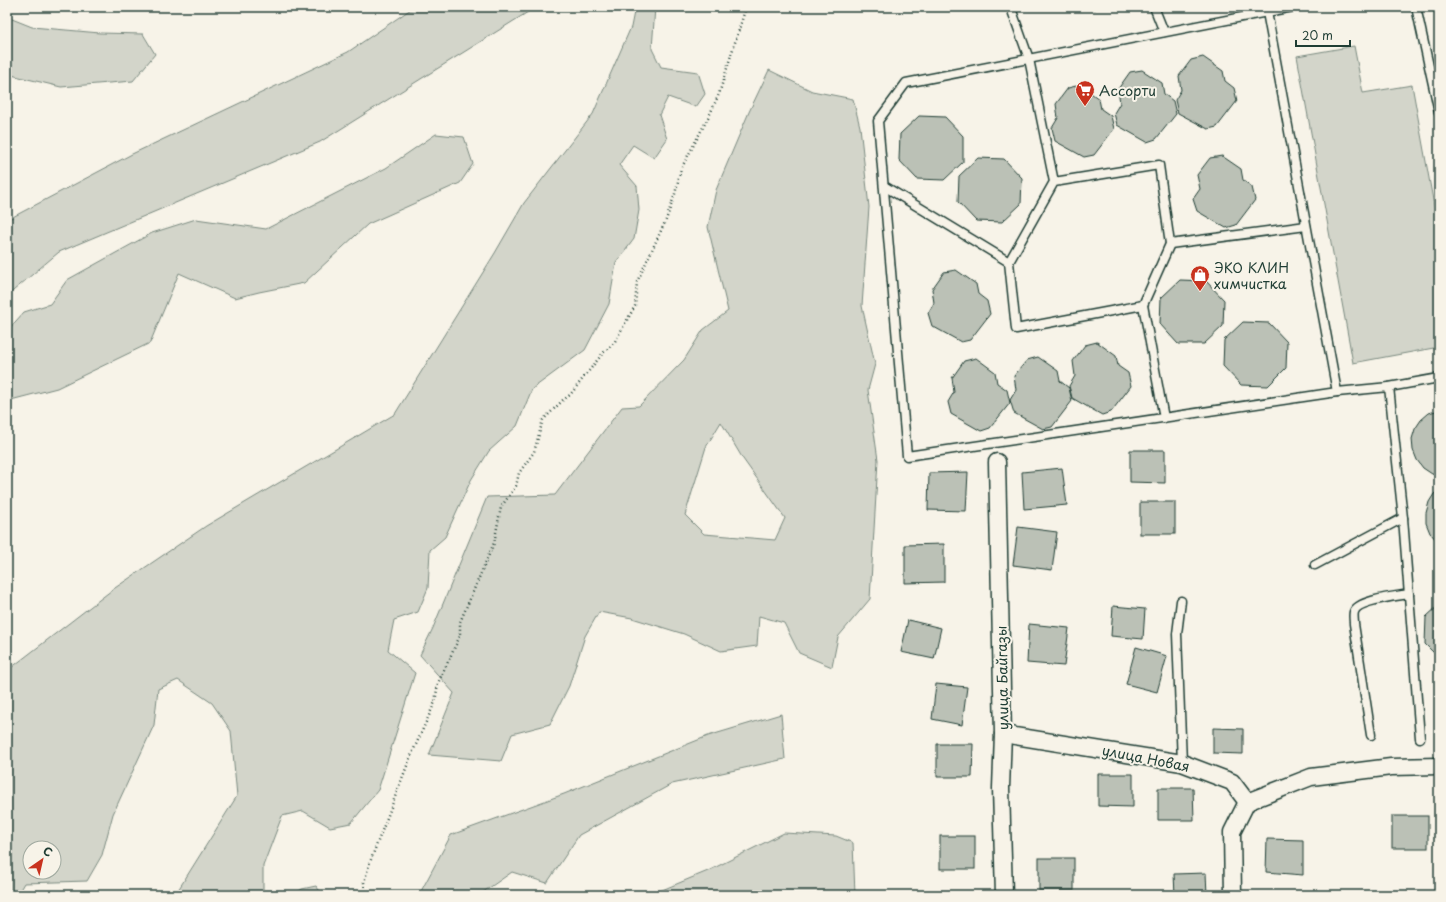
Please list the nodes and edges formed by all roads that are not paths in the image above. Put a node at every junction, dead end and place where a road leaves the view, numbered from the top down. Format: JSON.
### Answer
{"nodes":[{"id":1,"x":1010,"y":7,"type":"edge"},
{"id":2,"x":1154,"y":7,"type":"edge"},
{"id":3,"x":1293,"y":7,"type":"edge"},
{"id":4,"x":1416,"y":7,"type":"edge"},
{"id":5,"x":1267,"y":12,"type":"junction"},
{"id":6,"x":1164,"y":32,"type":"junction"},
{"id":7,"x":1029,"y":59,"type":"junction"},
{"id":8,"x":1439,"y":110,"type":"edge"},
{"id":9,"x":1054,"y":182,"type":"junction"},
{"id":10,"x":884,"y":186,"type":"junction"},
{"id":11,"x":1306,"y":226,"type":"junction"},
{"id":12,"x":1170,"y":244,"type":"junction"},
{"id":13,"x":1009,"y":262,"type":"junction"},
{"id":14,"x":1143,"y":305,"type":"junction"},
{"id":15,"x":1439,"y":378,"type":"edge"},
{"id":16,"x":1389,"y":387,"type":"junction"},
{"id":17,"x":1337,"y":392,"type":"junction"},
{"id":18,"x":1164,"y":418,"type":"junction"},
{"id":19,"x":997,"y":462,"type":"dead end"},
{"id":20,"x":1403,"y":518,"type":"junction"},
{"id":21,"x":1315,"y":565,"type":"dead end"},
{"id":22,"x":1409,"y":594,"type":"junction"},
{"id":23,"x":1181,"y":601,"type":"dead end"},
{"id":24,"x":1003,"y":734,"type":"junction"},
{"id":25,"x":1371,"y":735,"type":"dead end"},
{"id":26,"x":1420,"y":738,"type":"dead end"},
{"id":27,"x":1182,"y":763,"type":"junction"},
{"id":28,"x":1439,"y":766,"type":"edge"},
{"id":29,"x":1247,"y":802,"type":"junction"},
{"id":30,"x":1004,"y":895,"type":"edge"},
{"id":31,"x":1233,"y":895,"type":"edge"}],
"edges":[{"from":1,"to":7,"type":"lane"},
{"from":2,"to":6,"type":"lane"},
{"from":3,"to":5,"type":"lane"},
{"from":4,"to":8,"type":"lane"},
{"from":5,"to":6,"type":"lane"},
{"from":5,"to":11,"type":"lane"},
{"from":6,"to":7,"type":"lane"},
{"from":7,"to":9,"type":"lane"},
{"from":7,"to":10,"type":"lane"},
{"from":9,"to":12,"type":"lane"},
{"from":9,"to":13,"type":"lane"},
{"from":10,"to":13,"type":"lane"},
{"from":10,"to":18,"type":"lane"},
{"from":11,"to":12,"type":"lane"},
{"from":11,"to":17,"type":"lane"},
{"from":12,"to":14,"type":"lane"},
{"from":13,"to":14,"type":"lane"},
{"from":14,"to":18,"type":"lane"},
{"from":15,"to":16,"type":"lane"},
{"from":16,"to":17,"type":"lane"},
{"from":16,"to":20,"type":"lane"},
{"from":17,"to":18,"type":"lane"},
{"from":19,"to":24,"type":"street","name":"улица Байгазы"},
{"from":20,"to":21,"type":"lane"},
{"from":20,"to":22,"type":"lane"},
{"from":22,"to":25,"type":"lane"},
{"from":22,"to":26,"type":"lane"},
{"from":23,"to":27,"type":"lane"},
{"from":24,"to":27,"type":"street","name":"улица Новая"},
{"from":24,"to":30,"type":"street","name":"улица Байгазы"},
{"from":27,"to":29,"type":"street","name":"улица Новая"},
{"from":28,"to":29,"type":"street"},
{"from":29,"to":31,"type":"street"}]}
